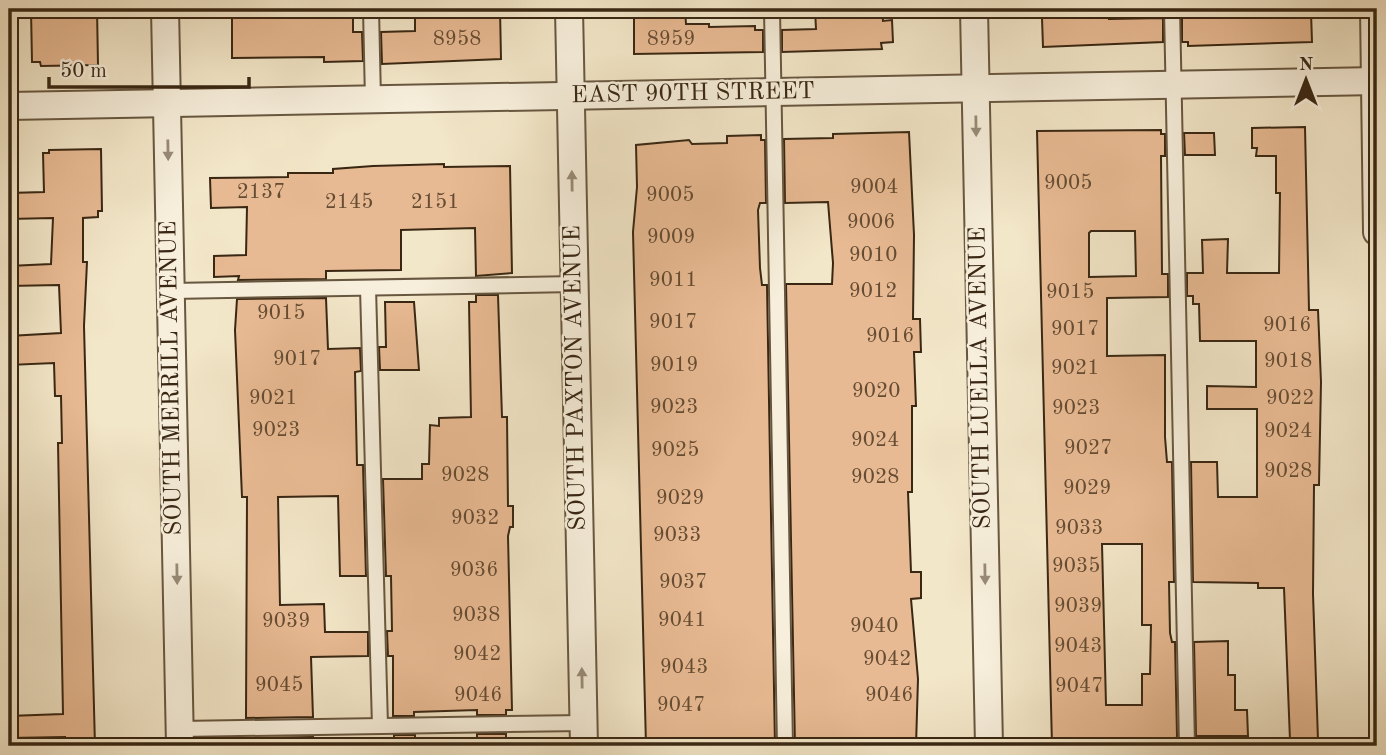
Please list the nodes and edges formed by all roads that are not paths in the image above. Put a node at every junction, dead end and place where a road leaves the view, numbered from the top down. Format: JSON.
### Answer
{"nodes":[{"id":1,"x":165,"y":9,"type":"edge"},
{"id":2,"x":371,"y":9,"type":"edge"},
{"id":3,"x":569,"y":9,"type":"edge"},
{"id":4,"x":772,"y":9,"type":"edge"},
{"id":5,"x":974,"y":9,"type":"edge"},
{"id":6,"x":1172,"y":9,"type":"edge"},
{"id":7,"x":1374,"y":9,"type":"edge"},
{"id":8,"x":1376,"y":81,"type":"edge"},
{"id":9,"x":1174,"y":85,"type":"junction"},
{"id":10,"x":975,"y":89,"type":"junction"},
{"id":11,"x":774,"y":92,"type":"junction"},
{"id":12,"x":571,"y":96,"type":"junction"},
{"id":13,"x":373,"y":100,"type":"junction"},
{"id":14,"x":167,"y":104,"type":"junction"},
{"id":15,"x":9,"y":106,"type":"edge"},
{"id":16,"x":1377,"y":233,"type":"edge"},
{"id":17,"x":575,"y":284,"type":"junction"},
{"id":18,"x":368,"y":288,"type":"junction"},
{"id":19,"x":170,"y":291,"type":"junction"},
{"id":20,"x":380,"y":726,"type":"junction"},
{"id":21,"x":583,"y":735,"type":"edge"},
{"id":22,"x":180,"y":737,"type":"edge"},
{"id":23,"x":785,"y":746,"type":"edge"},
{"id":24,"x":989,"y":746,"type":"edge"},
{"id":25,"x":1187,"y":746,"type":"edge"}],
"edges":[{"from":1,"to":14,"type":"street","name":"SOUTH MERRILL AVENUE"},
{"from":2,"to":13,"type":"lane"},
{"from":3,"to":12,"type":"street","name":"SOUTH PAXTON AVENUE"},
{"from":4,"to":11,"type":"lane"},
{"from":5,"to":10,"type":"street","name":"SOUTH LUELLA AVENUE"},
{"from":6,"to":9,"type":"lane"},
{"from":7,"to":8,"type":"street"},
{"from":8,"to":9,"type":"street","name":"EAST 90TH STREET"},
{"from":8,"to":16,"type":"street"},
{"from":9,"to":10,"type":"street","name":"EAST 90TH STREET"},
{"from":9,"to":25,"type":"lane"},
{"from":10,"to":11,"type":"street","name":"EAST 90TH STREET"},
{"from":10,"to":24,"type":"street","name":"SOUTH LUELLA AVENUE","one_way":true},
{"from":11,"to":12,"type":"street","name":"EAST 90TH STREET"},
{"from":11,"to":23,"type":"lane"},
{"from":12,"to":13,"type":"street","name":"EAST 90TH STREET"},
{"from":17,"to":12,"type":"street","name":"SOUTH PAXTON AVENUE","one_way":true},
{"from":13,"to":14,"type":"street","name":"EAST 90TH STREET"},
{"from":14,"to":15,"type":"street","name":"EAST 90TH STREET"},
{"from":14,"to":19,"type":"street","name":"SOUTH MERRILL AVENUE","one_way":true},
{"from":17,"to":18,"type":"lane"},
{"from":21,"to":17,"type":"street","name":"SOUTH PAXTON AVENUE","one_way":true},
{"from":18,"to":19,"type":"lane"},
{"from":18,"to":20,"type":"lane"},
{"from":19,"to":22,"type":"street","name":"SOUTH MERRILL AVENUE","one_way":true},
{"from":20,"to":21,"type":"lane"},
{"from":20,"to":22,"type":"lane"}]}
